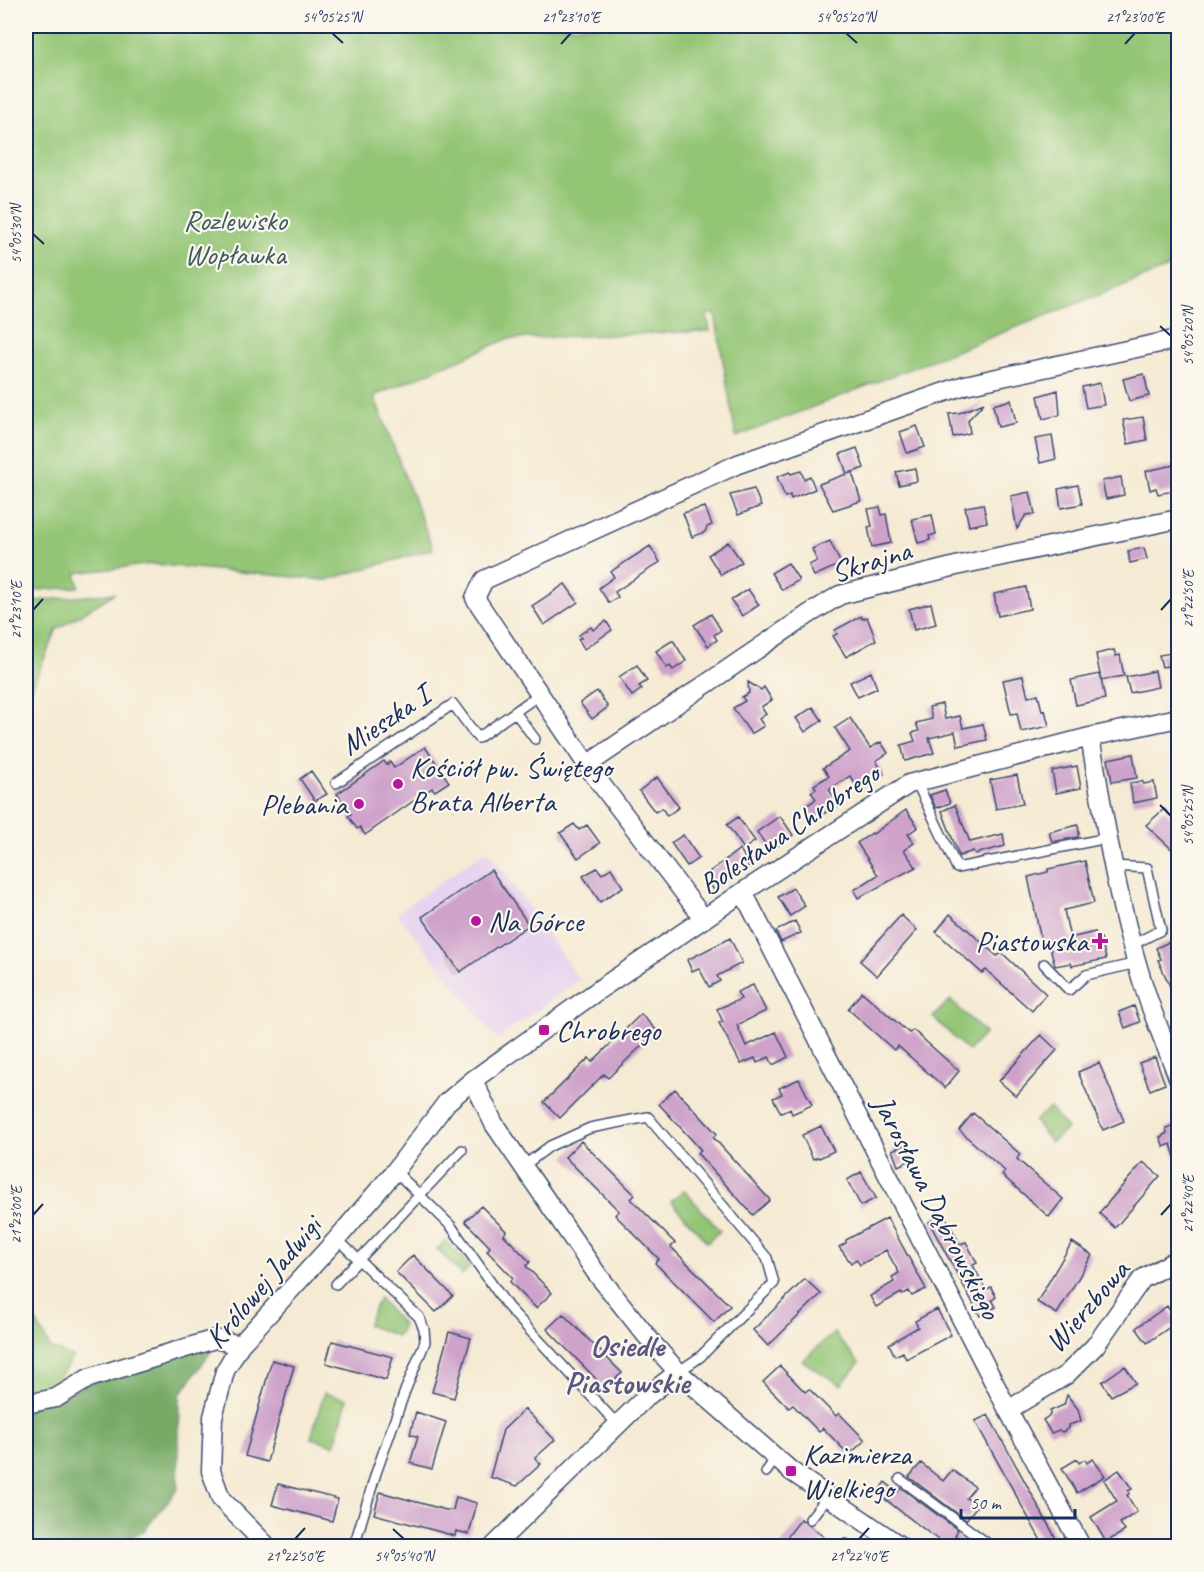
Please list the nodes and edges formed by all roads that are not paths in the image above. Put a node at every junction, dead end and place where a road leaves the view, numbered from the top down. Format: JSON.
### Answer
{"nodes":[{"id":1,"x":1179,"y":339,"type":"edge"},
{"id":2,"x":1179,"y":519,"type":"edge"},
{"id":3,"x":540,"y":694,"type":"junction"},
{"id":4,"x":515,"y":712,"type":"junction"},
{"id":5,"x":1179,"y":718,"type":"edge"},
{"id":6,"x":1090,"y":737,"type":"junction"},
{"id":7,"x":535,"y":739,"type":"dead end"},
{"id":8,"x":587,"y":765,"type":"junction"},
{"id":9,"x":916,"y":781,"type":"junction"},
{"id":10,"x":336,"y":783,"type":"dead end"},
{"id":11,"x":1108,"y":838,"type":"junction"},
{"id":12,"x":1114,"y":866,"type":"junction"},
{"id":13,"x":743,"y":892,"type":"junction"},
{"id":14,"x":704,"y":919,"type":"junction"},
{"id":15,"x":1135,"y":954,"type":"junction"},
{"id":16,"x":1044,"y":964,"type":"dead end"},
{"id":17,"x":1179,"y":1077,"type":"edge"},
{"id":18,"x":473,"y":1080,"type":"junction"},
{"id":19,"x":462,"y":1150,"type":"dead end"},
{"id":20,"x":522,"y":1167,"type":"junction"},
{"id":21,"x":395,"y":1171,"type":"junction"},
{"id":22,"x":420,"y":1195,"type":"junction"},
{"id":23,"x":337,"y":1239,"type":"junction"},
{"id":24,"x":1179,"y":1258,"type":"edge"},
{"id":25,"x":359,"y":1259,"type":"junction"},
{"id":26,"x":336,"y":1284,"type":"dead end"},
{"id":27,"x":240,"y":1345,"type":"junction"},
{"id":28,"x":678,"y":1372,"type":"junction"},
{"id":29,"x":26,"y":1404,"type":"edge"},
{"id":30,"x":1008,"y":1410,"type":"junction"},
{"id":31,"x":618,"y":1425,"type":"junction"},
{"id":32,"x":900,"y":1479,"type":"dead end"},
{"id":33,"x":828,"y":1496,"type":"junction"},
{"id":34,"x":810,"y":1519,"type":"dead end"},
{"id":35,"x":897,"y":1545,"type":"edge"},
{"id":36,"x":267,"y":1546,"type":"edge"},
{"id":37,"x":354,"y":1546,"type":"edge"},
{"id":38,"x":494,"y":1546,"type":"edge"},
{"id":39,"x":991,"y":1546,"type":"edge"},
{"id":40,"x":1081,"y":1546,"type":"edge"}],
"edges":[{"from":1,"to":3,"type":"street"},
{"from":2,"to":8,"type":"street","name":"Skrajna"},
{"from":3,"to":4,"type":"lane","name":"Mieszka I"},
{"from":3,"to":8,"type":"street"},
{"from":4,"to":7,"type":"lane"},
{"from":4,"to":10,"type":"lane","name":"Mieszka I"},
{"from":5,"to":6,"type":"street","name":"Bolesława Chrobrego"},
{"from":6,"to":9,"type":"street","name":"Bolesława Chrobrego"},
{"from":6,"to":11,"type":"street"},
{"from":8,"to":14,"type":"street"},
{"from":9,"to":11,"type":"lane"},
{"from":9,"to":13,"type":"street","name":"Bolesława Chrobrego"},
{"from":11,"to":12,"type":"street"},
{"from":12,"to":15,"type":"street"},
{"from":12,"to":15,"type":"lane"},
{"from":13,"to":14,"type":"street","name":"Bolesława Chrobrego"},
{"from":13,"to":30,"type":"street","name":"Jarosława Dąbrowskiego"},
{"from":14,"to":18,"type":"street","name":"Bolesława Chrobrego"},
{"from":15,"to":16,"type":"lane"},
{"from":15,"to":17,"type":"street"},
{"from":18,"to":20,"type":"street"},
{"from":18,"to":21,"type":"street","name":"Królowej Jadwigi"},
{"from":19,"to":22,"type":"lane"},
{"from":20,"to":28,"type":"street"},
{"from":20,"to":28,"type":"lane"},
{"from":21,"to":22,"type":"lane"},
{"from":21,"to":23,"type":"street","name":"Królowej Jadwigi"},
{"from":22,"to":25,"type":"lane"},
{"from":22,"to":31,"type":"lane"},
{"from":23,"to":25,"type":"lane"},
{"from":23,"to":27,"type":"street","name":"Królowej Jadwigi"},
{"from":24,"to":30,"type":"street","name":"Wierzbowa"},
{"from":25,"to":26,"type":"lane"},
{"from":25,"to":37,"type":"lane"},
{"from":27,"to":29,"type":"street"},
{"from":27,"to":36,"type":"street","name":"Królowej Jadwigi"},
{"from":28,"to":31,"type":"street"},
{"from":28,"to":33,"type":"street"},
{"from":30,"to":40,"type":"street","name":"Jarosława Dąbrowskiego"},
{"from":31,"to":38,"type":"street"},
{"from":32,"to":39,"type":"lane"},
{"from":33,"to":34,"type":"lane"},
{"from":33,"to":35,"type":"street"}]}
